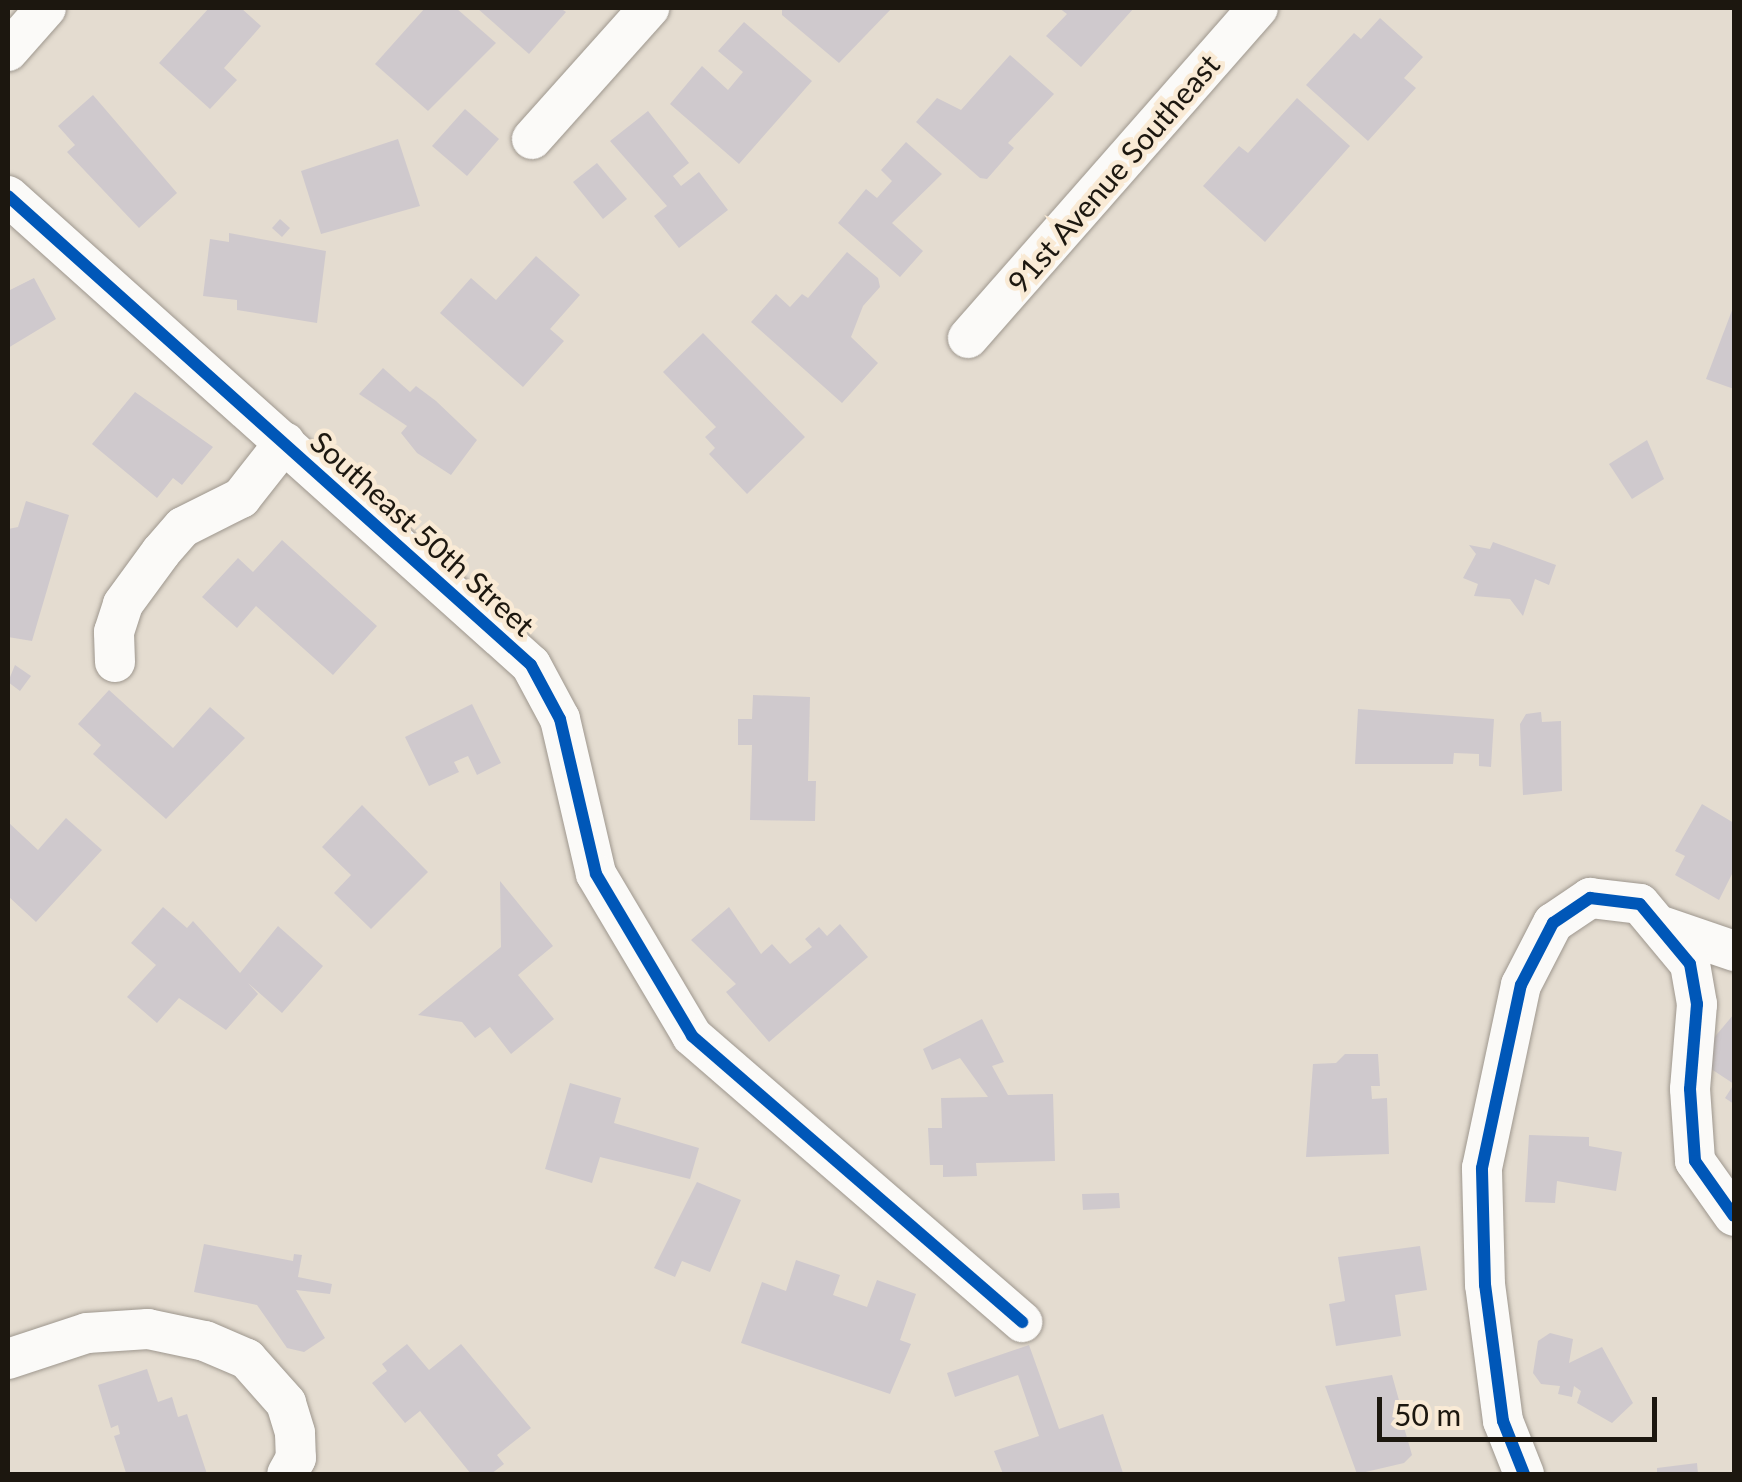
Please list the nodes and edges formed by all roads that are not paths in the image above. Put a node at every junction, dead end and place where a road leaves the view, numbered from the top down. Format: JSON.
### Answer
{"nodes":[{"id":1,"x":46,"y":8,"type":"edge"},
{"id":2,"x":649,"y":8,"type":"edge"},
{"id":3,"x":1258,"y":8,"type":"edge"},
{"id":4,"x":8,"y":50,"type":"edge"},
{"id":5,"x":532,"y":139,"type":"dead end"},
{"id":6,"x":8,"y":196,"type":"edge"},
{"id":7,"x":968,"y":338,"type":"dead end"},
{"id":8,"x":285,"y":442,"type":"junction"},
{"id":9,"x":115,"y":662,"type":"dead end"},
{"id":10,"x":1664,"y":927,"type":"junction"},
{"id":11,"x":1734,"y":951,"type":"edge"},
{"id":12,"x":1734,"y":1216,"type":"edge"},
{"id":13,"x":1022,"y":1322,"type":"dead end"},
{"id":14,"x":8,"y":1358,"type":"edge"},
{"id":15,"x":287,"y":1474,"type":"edge"},
{"id":16,"x":1524,"y":1474,"type":"edge"}],
"edges":[{"from":1,"to":4,"type":"street"},
{"from":2,"to":5,"type":"street"},
{"from":3,"to":7,"type":"street","name":"91st Avenue Southeast"},
{"from":6,"to":8,"type":"street","name":"Southeast 50th Street"},
{"from":8,"to":9,"type":"street"},
{"from":8,"to":13,"type":"street","name":"Southeast 50th Street"},
{"from":10,"to":11,"type":"street"},
{"from":10,"to":12,"type":"street"},
{"from":10,"to":16,"type":"street"},
{"from":14,"to":15,"type":"street"}]}
